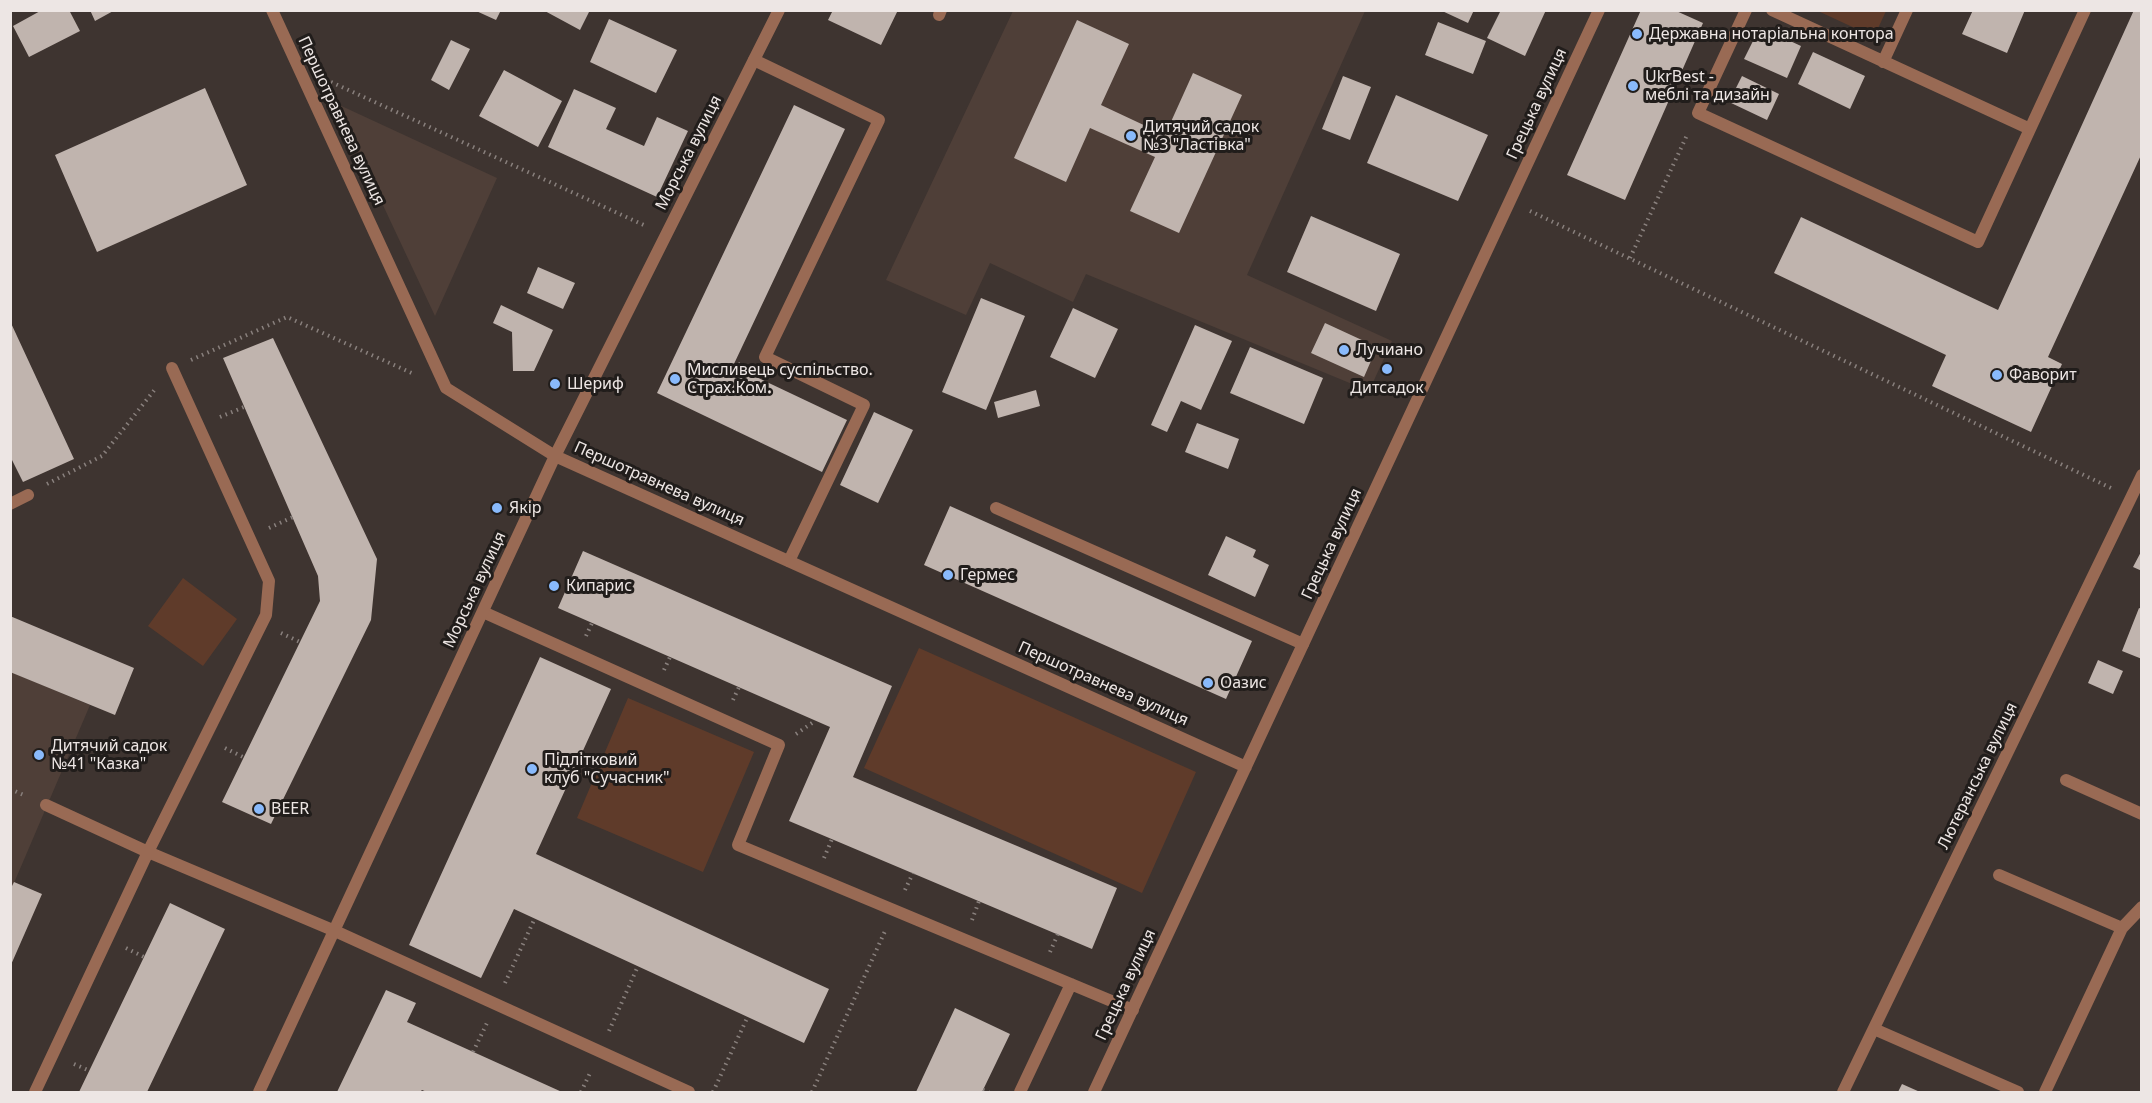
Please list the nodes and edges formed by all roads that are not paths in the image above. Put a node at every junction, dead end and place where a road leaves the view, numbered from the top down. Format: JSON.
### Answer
{"nodes":[{"id":1,"x":272,"y":10,"type":"edge"},
{"id":2,"x":778,"y":10,"type":"edge"},
{"id":3,"x":1599,"y":10,"type":"edge"},
{"id":4,"x":1746,"y":10,"type":"edge"},
{"id":5,"x":1772,"y":10,"type":"edge"},
{"id":6,"x":1907,"y":10,"type":"edge"},
{"id":7,"x":2085,"y":10,"type":"edge"},
{"id":8,"x":754,"y":60,"type":"junction"},
{"id":9,"x":1883,"y":62,"type":"junction"},
{"id":10,"x":2030,"y":129,"type":"junction"},
{"id":11,"x":172,"y":368,"type":"road end"},
{"id":12,"x":555,"y":456,"type":"junction"},
{"id":13,"x":2142,"y":475,"type":"edge"},
{"id":14,"x":28,"y":495,"type":"road end"},
{"id":15,"x":10,"y":504,"type":"edge"},
{"id":16,"x":996,"y":508,"type":"dead end"},
{"id":17,"x":789,"y":561,"type":"junction"},
{"id":18,"x":483,"y":612,"type":"junction"},
{"id":19,"x":1303,"y":644,"type":"junction"},
{"id":20,"x":1246,"y":766,"type":"junction"},
{"id":21,"x":2066,"y":780,"type":"dead end"},
{"id":22,"x":46,"y":805,"type":"dead end"},
{"id":23,"x":2142,"y":814,"type":"edge"},
{"id":24,"x":148,"y":852,"type":"junction"},
{"id":25,"x":2000,"y":875,"type":"dead end"},
{"id":26,"x":2142,"y":907,"type":"edge"},
{"id":27,"x":2122,"y":928,"type":"junction"},
{"id":28,"x":335,"y":931,"type":"junction"},
{"id":29,"x":1071,"y":984,"type":"junction"},
{"id":30,"x":1133,"y":1010,"type":"junction"},
{"id":31,"x":1874,"y":1029,"type":"junction"},
{"id":32,"x":35,"y":1092,"type":"edge"},
{"id":33,"x":259,"y":1092,"type":"edge"},
{"id":34,"x":689,"y":1092,"type":"edge"},
{"id":35,"x":1020,"y":1092,"type":"edge"},
{"id":36,"x":1094,"y":1092,"type":"edge"},
{"id":37,"x":1844,"y":1092,"type":"edge"},
{"id":38,"x":2019,"y":1092,"type":"edge"},
{"id":39,"x":2045,"y":1092,"type":"edge"}],
"edges":[{"from":1,"to":12,"type":"street","name":"Першотравнева вулиця"},
{"from":2,"to":8,"type":"street","name":"Морська вулиця"},
{"from":3,"to":19,"type":"street","name":"Грецька вулиця"},
{"from":4,"to":10,"type":"street"},
{"from":5,"to":9,"type":"street"},
{"from":6,"to":9,"type":"street"},
{"from":7,"to":10,"type":"street"},
{"from":8,"to":12,"type":"street","name":"Морська вулиця"},
{"from":8,"to":17,"type":"street"},
{"from":9,"to":10,"type":"street"},
{"from":11,"to":24,"type":"street"},
{"from":12,"to":17,"type":"street","name":"Першотравнева вулиця"},
{"from":12,"to":18,"type":"street","name":"Морська вулиця"},
{"from":13,"to":31,"type":"street","name":"Лютеранська вулиця"},
{"from":14,"to":15,"type":"street"},
{"from":16,"to":19,"type":"street"},
{"from":17,"to":20,"type":"street","name":"Першотравнева вулиця"},
{"from":18,"to":28,"type":"street","name":"Морська вулиця"},
{"from":18,"to":29,"type":"street"},
{"from":19,"to":20,"type":"street","name":"Грецька вулиця"},
{"from":20,"to":30,"type":"street","name":"Грецька вулиця"},
{"from":21,"to":23,"type":"street"},
{"from":22,"to":24,"type":"street"},
{"from":24,"to":28,"type":"street"},
{"from":24,"to":32,"type":"street"},
{"from":25,"to":27,"type":"street"},
{"from":26,"to":27,"type":"street"},
{"from":27,"to":39,"type":"street"},
{"from":28,"to":33,"type":"street","name":"Морська вулиця"},
{"from":28,"to":34,"type":"street"},
{"from":29,"to":30,"type":"street"},
{"from":29,"to":35,"type":"street"},
{"from":30,"to":36,"type":"street","name":"Грецька вулиця"},
{"from":31,"to":37,"type":"street","name":"Лютеранська вулиця"},
{"from":31,"to":38,"type":"street"}]}
